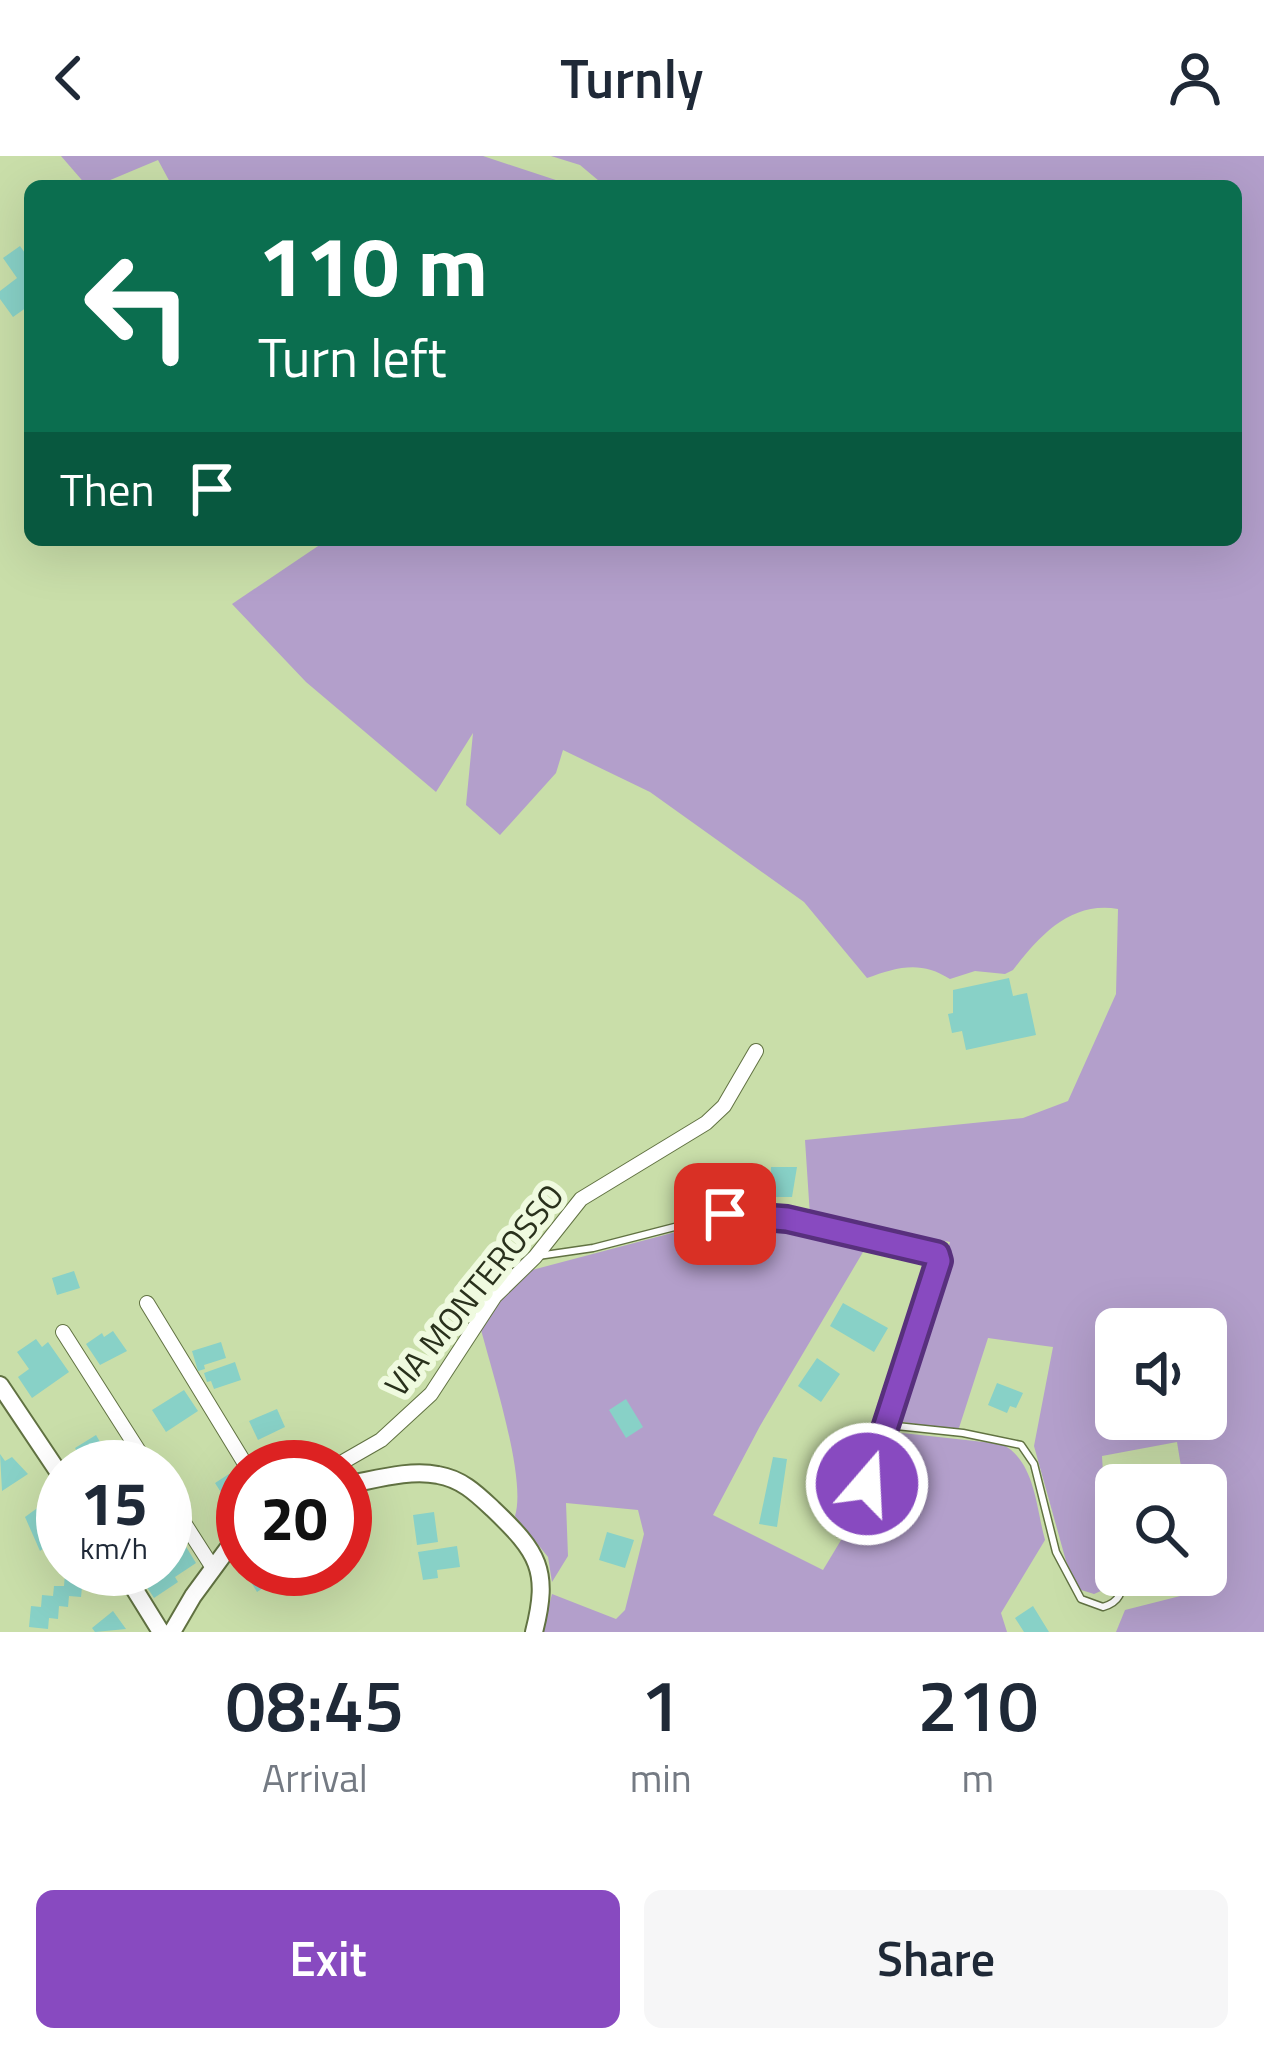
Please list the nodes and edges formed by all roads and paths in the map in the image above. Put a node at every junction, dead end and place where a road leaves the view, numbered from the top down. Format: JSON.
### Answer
{"nodes":[{"id":1,"x":756,"y":1051,"type":"dead end"},
{"id":2,"x":535,"y":1257,"type":"junction"},
{"id":3,"x":147,"y":1304,"type":"dead end"},
{"id":4,"x":63,"y":1332,"type":"dead end"},
{"id":5,"x":0,"y":1384,"type":"edge"},
{"id":6,"x":887,"y":1425,"type":"junction"},
{"id":7,"x":37,"y":1440,"type":"edge"},
{"id":8,"x":131,"y":1440,"type":"edge"},
{"id":9,"x":230,"y":1440,"type":"edge"},
{"id":10,"x":372,"y":1445,"type":"edge"},
{"id":11,"x":372,"y":1480,"type":"edge"},
{"id":12,"x":838,"y":1533,"type":"dead end"},
{"id":13,"x":192,"y":1535,"type":"edge"},
{"id":14,"x":216,"y":1564,"type":"edge"},
{"id":15,"x":213,"y":1568,"type":"junction"},
{"id":16,"x":139,"y":1596,"type":"edge"},
{"id":17,"x":1119,"y":1596,"type":"edge"},
{"id":18,"x":161,"y":1632,"type":"edge"},
{"id":19,"x":172,"y":1632,"type":"edge"},
{"id":20,"x":534,"y":1632,"type":"edge"}],
"edges":[{"from":1,"to":2,"type":"street","name":"VIA MONTEROSSO"},
{"from":2,"to":6,"type":"lane"},
{"from":2,"to":10,"type":"street","name":"VIA MONTEROSSO"},
{"from":3,"to":9,"type":"street"},
{"from":4,"to":8,"type":"street"},
{"from":5,"to":7,"type":"street"},
{"from":6,"to":12,"type":"lane"},
{"from":6,"to":17,"type":"lane"},
{"from":11,"to":20,"type":"street"},
{"from":13,"to":15,"type":"street"},
{"from":14,"to":15,"type":"street"},
{"from":15,"to":19,"type":"street"},
{"from":16,"to":18,"type":"street"}]}
